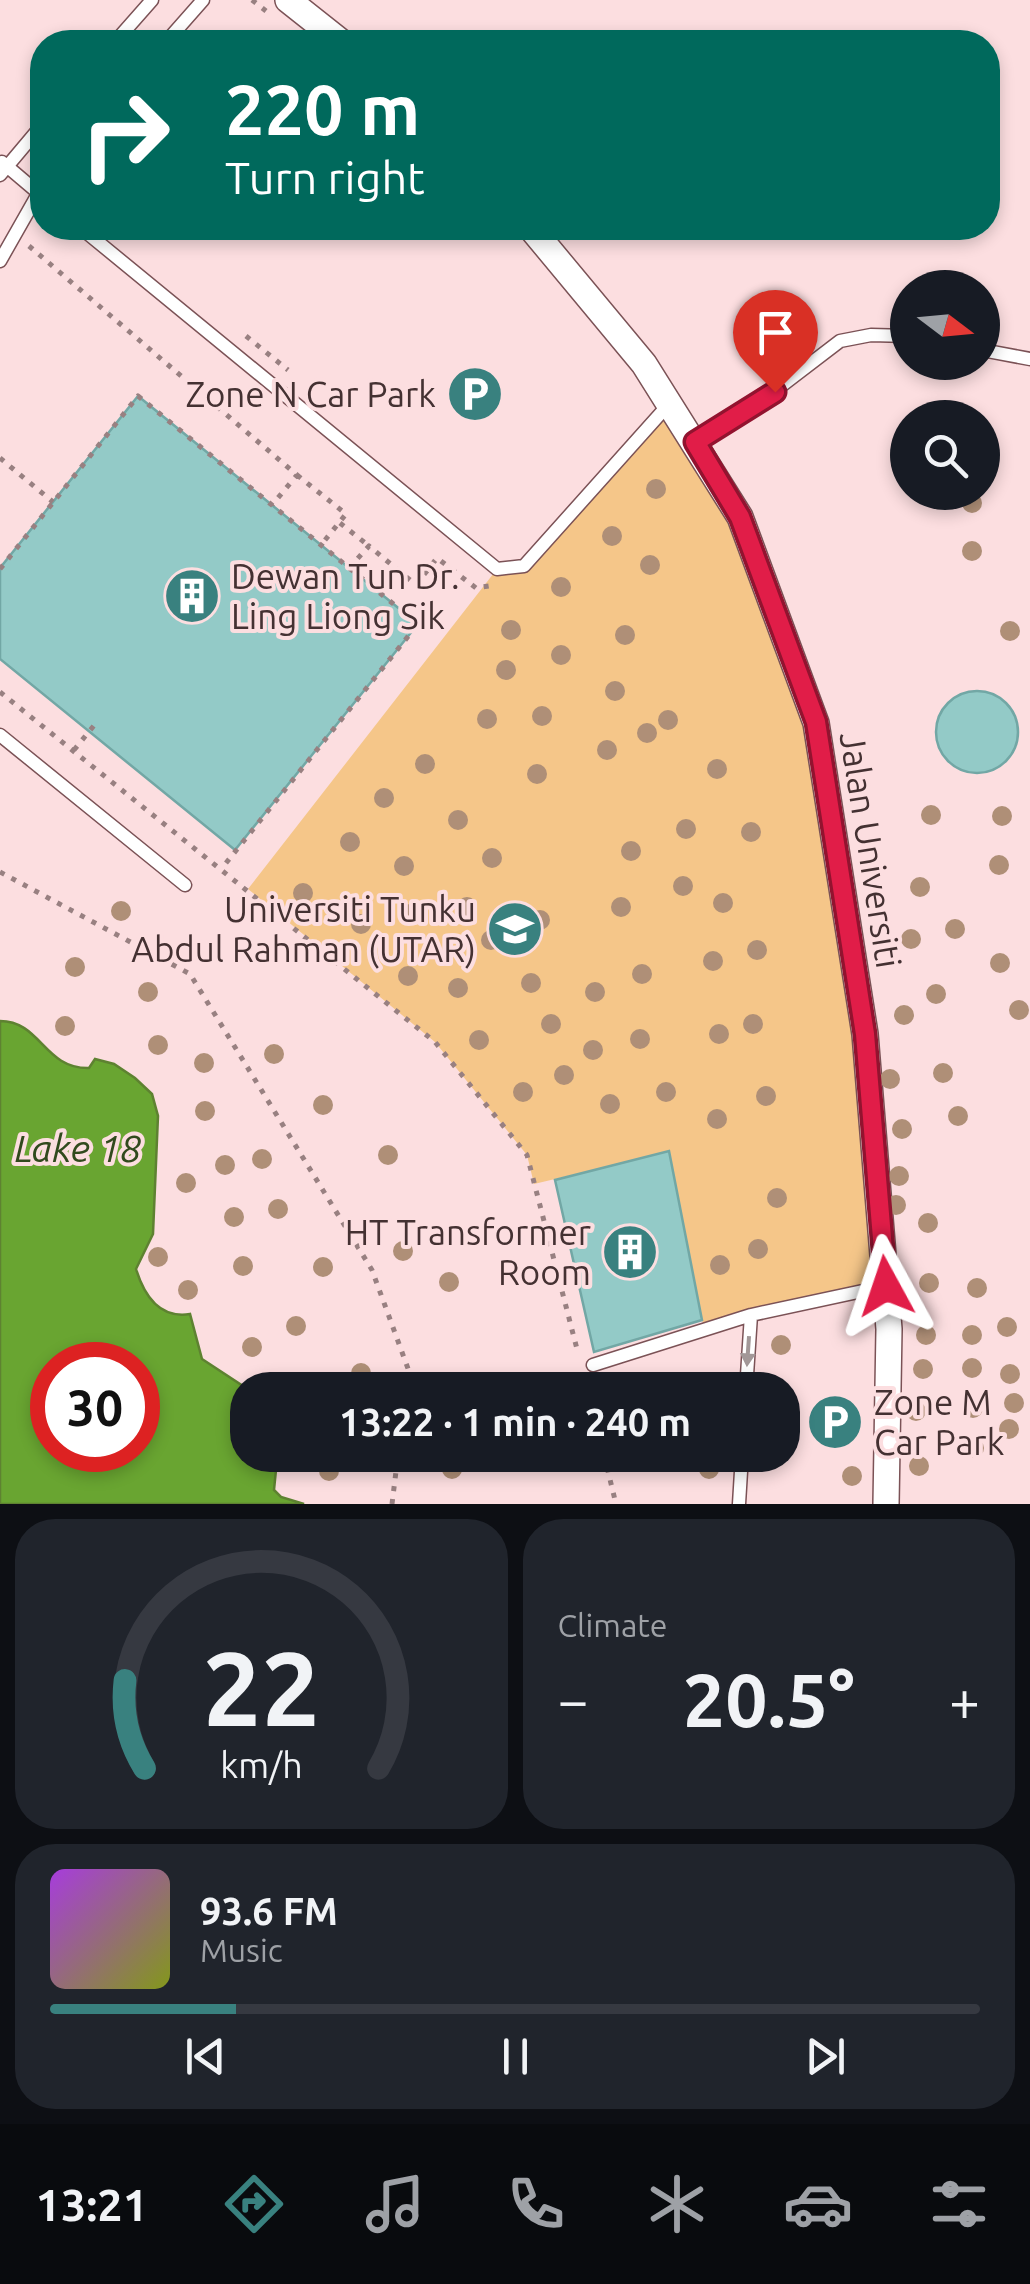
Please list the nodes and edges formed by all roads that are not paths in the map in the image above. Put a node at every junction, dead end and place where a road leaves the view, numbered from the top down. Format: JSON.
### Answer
{"nodes":[{"id":1,"x":152,"y":0,"type":"edge"},
{"id":2,"x":203,"y":0,"type":"edge"},
{"id":3,"x":288,"y":0,"type":"edge"},
{"id":4,"x":126,"y":30,"type":"edge"},
{"id":5,"x":177,"y":30,"type":"edge"},
{"id":6,"x":326,"y":30,"type":"edge"},
{"id":7,"x":30,"y":138,"type":"edge"},
{"id":8,"x":2,"y":167,"type":"edge"},
{"id":9,"x":30,"y":185,"type":"edge"},
{"id":10,"x":30,"y":210,"type":"edge"},
{"id":11,"x":96,"y":240,"type":"edge"},
{"id":12,"x":542,"y":240,"type":"edge"},
{"id":13,"x":0,"y":261,"type":"edge"},
{"id":14,"x":890,"y":336,"type":"edge"},
{"id":15,"x":1000,"y":353,"type":"edge"},
{"id":16,"x":1030,"y":359,"type":"edge"},
{"id":17,"x":671,"y":402,"type":"junction"},
{"id":18,"x":695,"y":442,"type":"junction"},
{"id":19,"x":0,"y":735,"type":"edge"},
{"id":20,"x":185,"y":886,"type":"dead end"},
{"id":21,"x":886,"y":1286,"type":"junction"},
{"id":22,"x":751,"y":1315,"type":"junction"},
{"id":23,"x":588,"y":1368,"type":"road end"},
{"id":24,"x":747,"y":1372,"type":"edge"},
{"id":25,"x":741,"y":1472,"type":"edge"},
{"id":26,"x":739,"y":1504,"type":"edge"},
{"id":27,"x":886,"y":1504,"type":"edge"}],
"edges":[{"from":1,"to":4,"type":"lane"},
{"from":2,"to":5,"type":"lane"},
{"from":3,"to":6,"type":"street"},
{"from":7,"to":8,"type":"lane"},
{"from":8,"to":9,"type":"lane"},
{"from":10,"to":13,"type":"lane"},
{"from":11,"to":17,"type":"lane"},
{"from":12,"to":17,"type":"street","name":"Jalan Universiti"},
{"from":14,"to":18,"type":"lane"},
{"from":15,"to":16,"type":"lane"},
{"from":17,"to":18,"type":"street","name":"Jalan Universiti"},
{"from":18,"to":21,"type":"street","name":"Jalan Universiti"},
{"from":19,"to":20,"type":"lane"},
{"from":21,"to":22,"type":"lane"},
{"from":21,"to":27,"type":"street","name":"Jalan Universiti"},
{"from":22,"to":23,"type":"lane"},
{"from":22,"to":24,"type":"lane","one_way":true},
{"from":25,"to":26,"type":"lane"}]}
